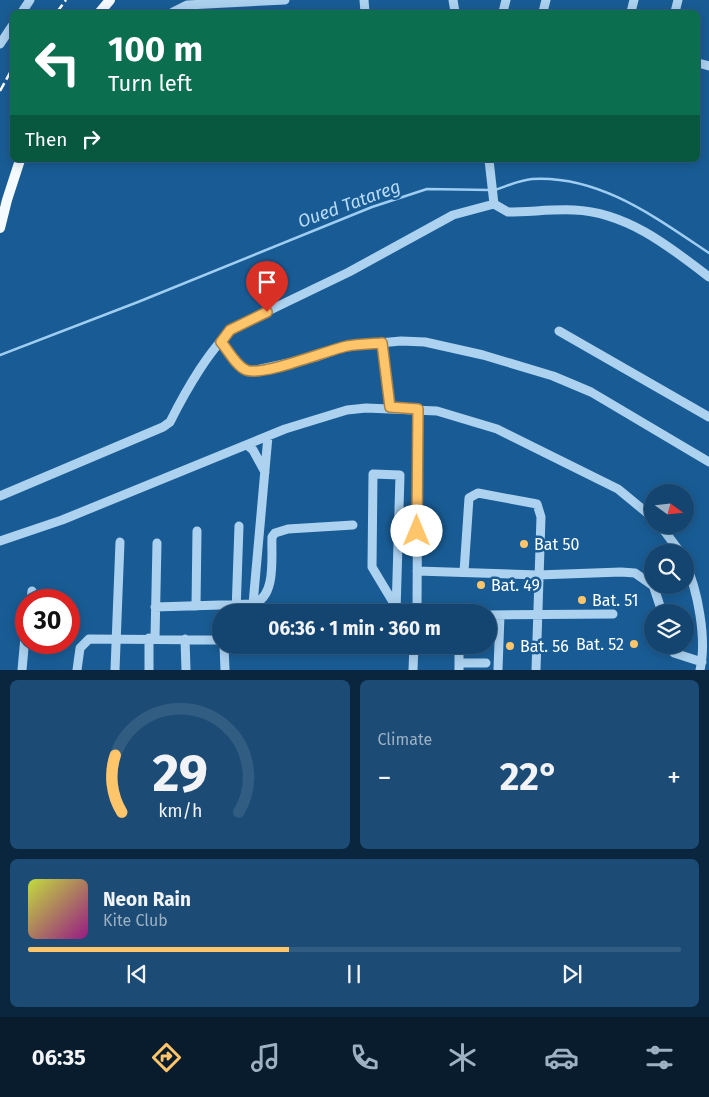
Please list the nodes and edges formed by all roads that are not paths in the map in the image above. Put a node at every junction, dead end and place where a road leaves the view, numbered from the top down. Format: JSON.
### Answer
{"nodes":[{"id":1,"x":110,"y":0,"type":"edge"},
{"id":2,"x":285,"y":0,"type":"edge"},
{"id":3,"x":251,"y":1,"type":"edge"},
{"id":4,"x":218,"y":2,"type":"edge"},
{"id":5,"x":185,"y":3,"type":"edge"},
{"id":6,"x":102,"y":10,"type":"edge"},
{"id":7,"x":10,"y":29,"type":"edge"},
{"id":8,"x":0,"y":44,"type":"edge"},
{"id":9,"x":13,"y":162,"type":"edge"},
{"id":10,"x":19,"y":162,"type":"edge"},
{"id":11,"x":489,"y":162,"type":"edge"},
{"id":12,"x":0,"y":203,"type":"edge"},
{"id":13,"x":494,"y":204,"type":"junction"},
{"id":14,"x":0,"y":228,"type":"edge"},
{"id":15,"x":709,"y":277,"type":"edge"},
{"id":16,"x":559,"y":331,"type":"dead end"},
{"id":17,"x":221,"y":342,"type":"junction"},
{"id":18,"x":382,"y":343,"type":"junction"},
{"id":19,"x":390,"y":407,"type":"junction"},
{"id":20,"x":418,"y":409,"type":"junction"},
{"id":21,"x":709,"y":417,"type":"edge"},
{"id":22,"x":268,"y":436,"type":"junction"},
{"id":23,"x":247,"y":445,"type":"junction"},
{"id":24,"x":709,"y":462,"type":"edge"},
{"id":25,"x":265,"y":473,"type":"junction"},
{"id":26,"x":0,"y":496,"type":"edge"},
{"id":27,"x":644,"y":511,"type":"edge"},
{"id":28,"x":353,"y":525,"type":"dead end"},
{"id":29,"x":239,"y":526,"type":"dead end"},
{"id":30,"x":197,"y":531,"type":"dead end"},
{"id":31,"x":0,"y":541,"type":"edge"},
{"id":32,"x":120,"y":542,"type":"dead end"},
{"id":33,"x":157,"y":543,"type":"dead end"},
{"id":34,"x":417,"y":571,"type":"junction"},
{"id":35,"x":464,"y":572,"type":"junction"},
{"id":36,"x":538,"y":574,"type":"junction"},
{"id":37,"x":644,"y":579,"type":"edge"},
{"id":38,"x":694,"y":594,"type":"edge"},
{"id":39,"x":236,"y":604,"type":"edge"},
{"id":40,"x":253,"y":604,"type":"edge"},
{"id":41,"x":257,"y":604,"type":"edge"},
{"id":42,"x":417,"y":604,"type":"edge"},
{"id":43,"x":196,"y":606,"type":"junction"},
{"id":44,"x":156,"y":607,"type":"junction"},
{"id":45,"x":212,"y":607,"type":"edge"},
{"id":46,"x":396,"y":610,"type":"edge"},
{"id":47,"x":613,"y":614,"type":"dead end"},
{"id":48,"x":500,"y":615,"type":"joint"},
{"id":49,"x":537,"y":615,"type":"junction"},
{"id":50,"x":117,"y":637,"type":"junction"},
{"id":51,"x":152,"y":638,"type":"junction"},
{"id":52,"x":185,"y":639,"type":"junction"},
{"id":53,"x":212,"y":640,"type":"edge"},
{"id":54,"x":23,"y":654,"type":"edge"},
{"id":55,"x":224,"y":654,"type":"edge"},
{"id":56,"x":414,"y":654,"type":"edge"},
{"id":57,"x":676,"y":654,"type":"edge"},
{"id":58,"x":486,"y":663,"type":"dead end"},
{"id":59,"x":459,"y":666,"type":"edge"},
{"id":60,"x":701,"y":666,"type":"edge"},
{"id":61,"x":498,"y":669,"type":"edge"},
{"id":62,"x":22,"y":670,"type":"edge"},
{"id":63,"x":77,"y":670,"type":"edge"},
{"id":64,"x":115,"y":670,"type":"edge"},
{"id":65,"x":149,"y":670,"type":"edge"},
{"id":66,"x":186,"y":670,"type":"edge"},
{"id":67,"x":224,"y":670,"type":"edge"},
{"id":68,"x":413,"y":670,"type":"edge"},
{"id":69,"x":536,"y":670,"type":"edge"}],
"edges":[{"from":1,"to":6,"type":"main road"},
{"from":2,"to":3,"type":"street"},
{"from":3,"to":4,"type":"street"},
{"from":4,"to":5,"type":"street"},
{"from":7,"to":8,"type":"street"},
{"from":9,"to":12,"type":"main road"},
{"from":10,"to":14,"type":"main road"},
{"from":11,"to":13,"type":"street"},
{"from":13,"to":15,"type":"street"},
{"from":13,"to":17,"type":"street"},
{"from":16,"to":21,"type":"street"},
{"from":17,"to":18,"type":"street"},
{"from":17,"to":26,"type":"street"},
{"from":18,"to":19,"type":"street"},
{"from":18,"to":24,"type":"street"},
{"from":19,"to":20,"type":"street"},
{"from":19,"to":22,"type":"street"},
{"from":20,"to":27,"type":"street"},
{"from":20,"to":34,"type":"street"},
{"from":22,"to":23,"type":"street"},
{"from":22,"to":25,"type":"street"},
{"from":23,"to":25,"type":"street"},
{"from":23,"to":31,"type":"street"},
{"from":25,"to":40,"type":"street"},
{"from":28,"to":41,"type":"street"},
{"from":29,"to":39,"type":"street"},
{"from":30,"to":43,"type":"street"},
{"from":32,"to":50,"type":"street"},
{"from":33,"to":44,"type":"street"},
{"from":34,"to":35,"type":"street"},
{"from":34,"to":42,"type":"street"},
{"from":35,"to":36,"type":"street"},
{"from":35,"to":36,"type":"street"},
{"from":36,"to":37,"type":"street"},
{"from":36,"to":49,"type":"street"},
{"from":38,"to":60,"type":"street"},
{"from":43,"to":44,"type":"street"},
{"from":43,"to":45,"type":"street"},
{"from":44,"to":51,"type":"street"},
{"from":46,"to":46,"type":"street"},
{"from":47,"to":49,"type":"street"},
{"from":48,"to":49,"type":"street"},
{"from":48,"to":61,"type":"street"},
{"from":49,"to":69,"type":"street"},
{"from":50,"to":51,"type":"street"},
{"from":50,"to":63,"type":"street"},
{"from":50,"to":64,"type":"street"},
{"from":51,"to":52,"type":"street"},
{"from":51,"to":65,"type":"street"},
{"from":52,"to":53,"type":"street"},
{"from":52,"to":66,"type":"street"},
{"from":54,"to":62,"type":"street"},
{"from":55,"to":67,"type":"street"},
{"from":56,"to":68,"type":"street"},
{"from":57,"to":60,"type":"street"},
{"from":58,"to":59,"type":"street"}]}
